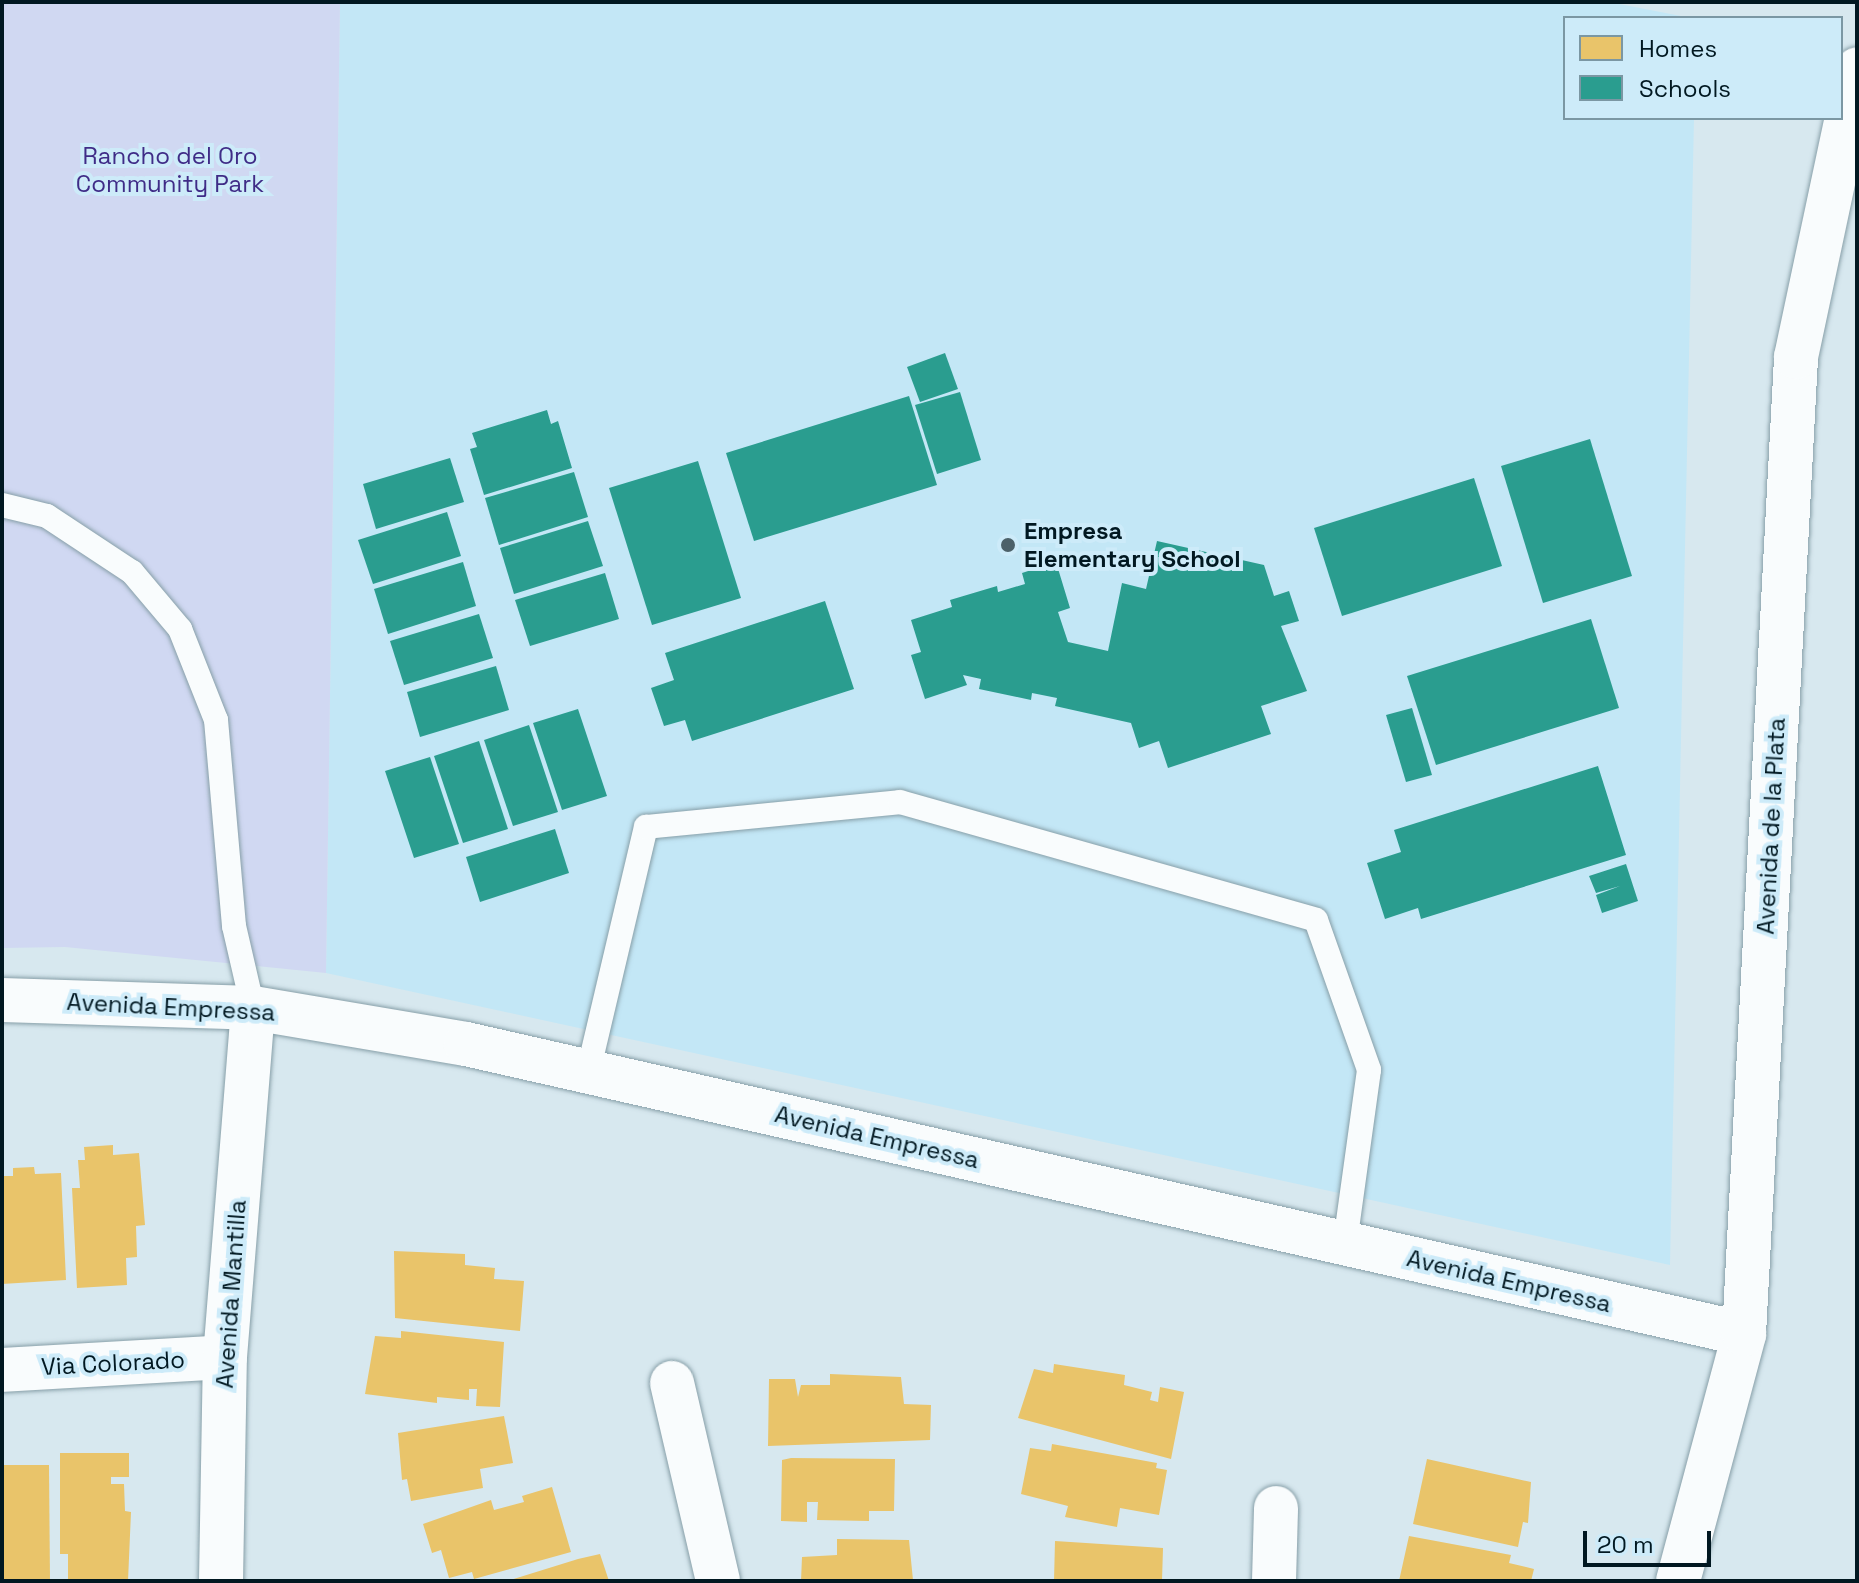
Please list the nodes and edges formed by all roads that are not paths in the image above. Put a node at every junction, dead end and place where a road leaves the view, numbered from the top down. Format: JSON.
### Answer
{"nodes":[{"id":1,"x":1857,"y":69,"type":"edge"},
{"id":2,"x":2,"y":505,"type":"edge"},
{"id":3,"x":2,"y":1000,"type":"edge"},
{"id":4,"x":253,"y":1008,"type":"junction"},
{"id":5,"x":588,"y":1072,"type":"junction"},
{"id":6,"x":1345,"y":1244,"type":"junction"},
{"id":7,"x":1744,"y":1334,"type":"junction"},
{"id":8,"x":225,"y":1357,"type":"junction"},
{"id":9,"x":2,"y":1370,"type":"edge"},
{"id":10,"x":672,"y":1383,"type":"dead end"},
{"id":11,"x":1276,"y":1508,"type":"dead end"},
{"id":12,"x":221,"y":1581,"type":"edge"},
{"id":13,"x":718,"y":1581,"type":"edge"},
{"id":14,"x":1274,"y":1581,"type":"edge"},
{"id":15,"x":1678,"y":1581,"type":"edge"}],
"edges":[{"from":1,"to":7,"type":"street","name":"Avenida de la Plata"},
{"from":2,"to":4,"type":"lane"},
{"from":3,"to":4,"type":"street","name":"Avenida Empressa"},
{"from":4,"to":5,"type":"street","name":"Avenida Empressa"},
{"from":4,"to":8,"type":"street","name":"Avenida Mantilla"},
{"from":5,"to":6,"type":"street","name":"Avenida Empressa"},
{"from":5,"to":6,"type":"lane"},
{"from":6,"to":7,"type":"street","name":"Avenida Empressa"},
{"from":7,"to":15,"type":"street","name":"Avenida de la Plata"},
{"from":8,"to":9,"type":"street","name":"Via Colorado"},
{"from":8,"to":12,"type":"street","name":"Avenida Mantilla"},
{"from":10,"to":13,"type":"street"},
{"from":11,"to":14,"type":"street"}]}
